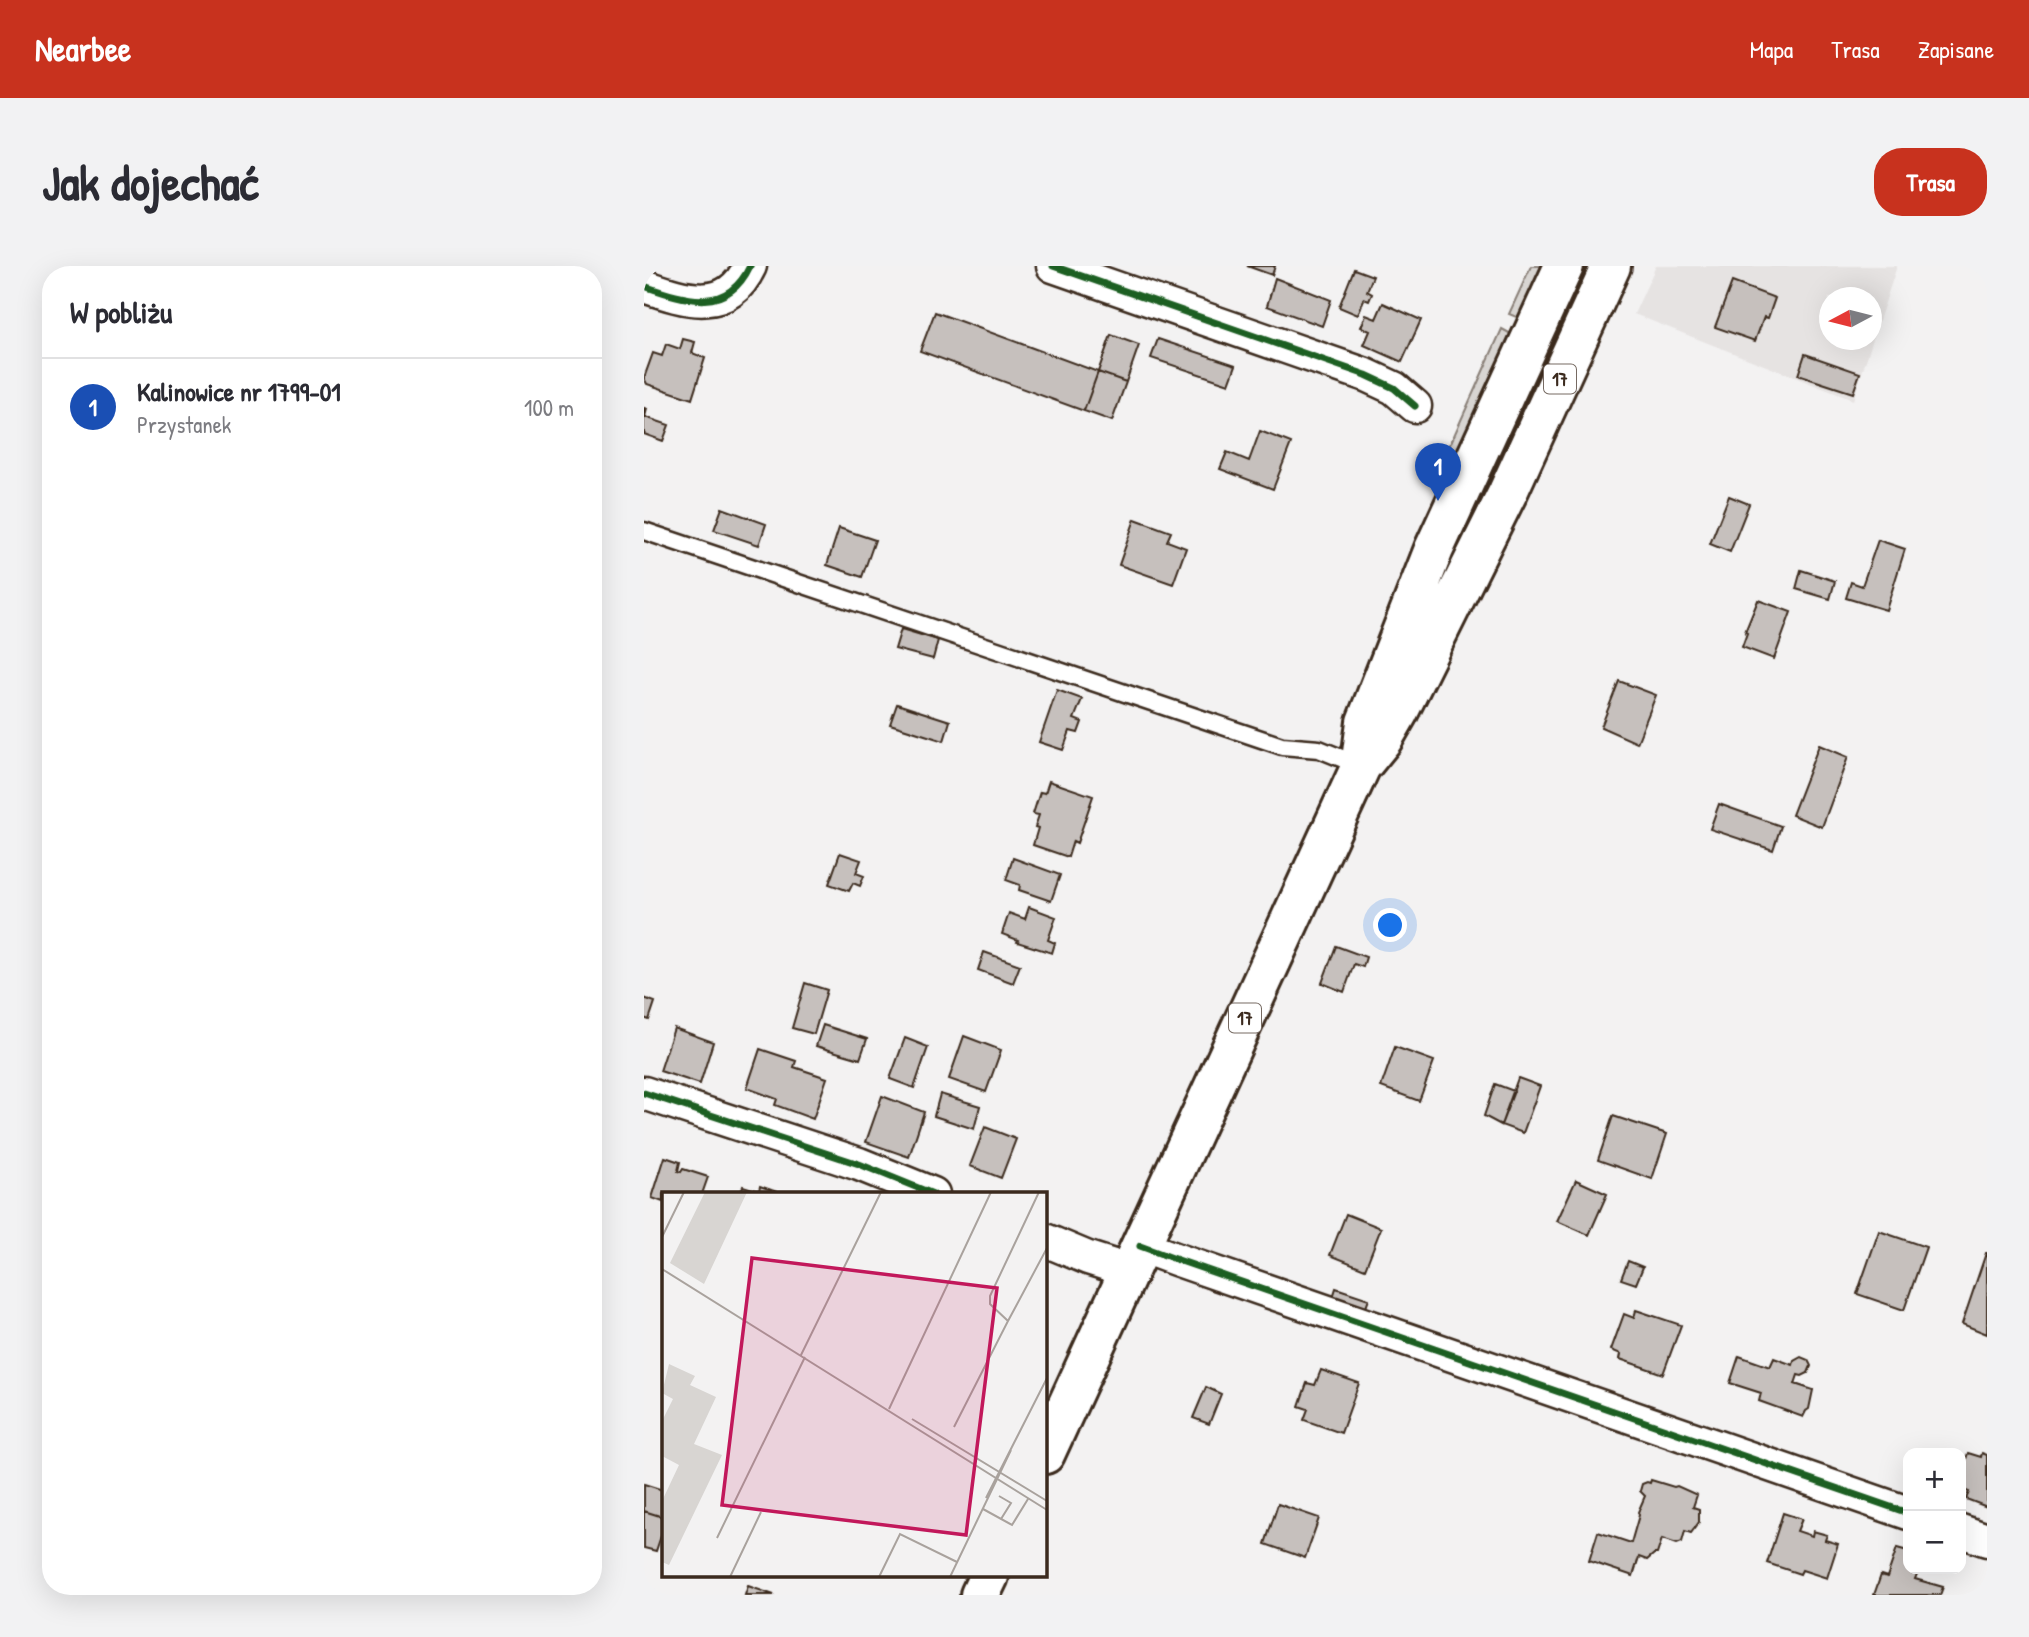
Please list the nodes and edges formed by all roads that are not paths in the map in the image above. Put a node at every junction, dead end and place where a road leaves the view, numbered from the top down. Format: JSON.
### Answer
{"nodes":[{"id":1,"x":750,"y":266,"type":"edge"},
{"id":2,"x":1053,"y":266,"type":"edge"},
{"id":3,"x":1564,"y":266,"type":"edge"},
{"id":4,"x":1611,"y":266,"type":"edge"},
{"id":5,"x":644,"y":286,"type":"edge"},
{"id":6,"x":1415,"y":407,"type":"dead end"},
{"id":7,"x":644,"y":531,"type":"edge"},
{"id":8,"x":1361,"y":766,"type":"junction"},
{"id":9,"x":644,"y":1093,"type":"edge"},
{"id":10,"x":928,"y":1192,"type":"edge"},
{"id":11,"x":1046,"y":1240,"type":"edge"},
{"id":12,"x":1135,"y":1258,"type":"junction"},
{"id":13,"x":1046,"y":1452,"type":"edge"},
{"id":14,"x":1903,"y":1511,"type":"edge"},
{"id":15,"x":1966,"y":1533,"type":"edge"},
{"id":16,"x":1987,"y":1540,"type":"edge"},
{"id":17,"x":988,"y":1578,"type":"edge"},
{"id":18,"x":980,"y":1595,"type":"edge"}],
"edges":[{"from":1,"to":5,"type":"street"},
{"from":2,"to":6,"type":"street"},
{"from":3,"to":8,"type":"highway","number":"17"},
{"from":4,"to":8,"type":"highway","number":"17"},
{"from":7,"to":8,"type":"lane"},
{"from":8,"to":12,"type":"highway","number":"17"},
{"from":9,"to":10,"type":"street"},
{"from":11,"to":12,"type":"street"},
{"from":12,"to":13,"type":"highway","number":"17"},
{"from":12,"to":14,"type":"street"},
{"from":15,"to":16,"type":"street"},
{"from":17,"to":18,"type":"highway"}]}
